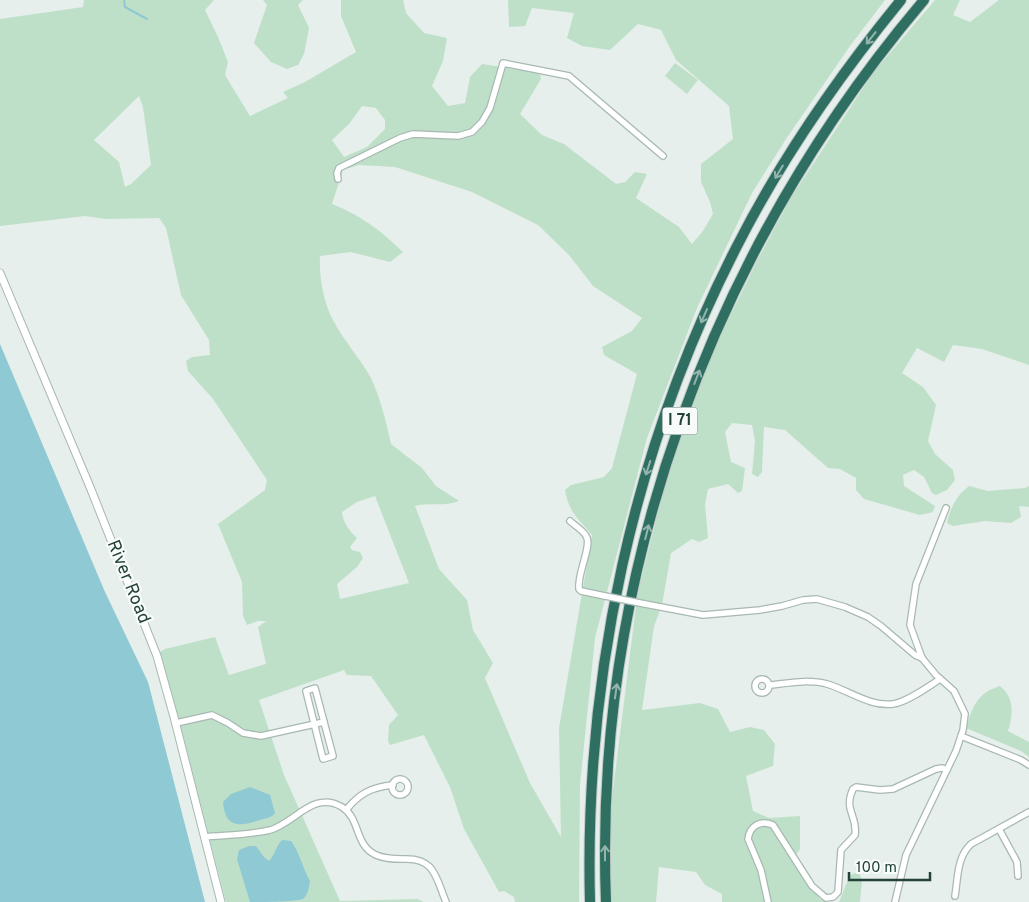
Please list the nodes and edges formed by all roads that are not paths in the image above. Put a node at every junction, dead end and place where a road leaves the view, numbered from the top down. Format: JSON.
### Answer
{"nodes":[{"id":1,"x":902,"y":0,"type":"edge"},
{"id":2,"x":924,"y":0,"type":"edge"},
{"id":3,"x":663,"y":156,"type":"dead end"},
{"id":4,"x":338,"y":179,"type":"dead end"},
{"id":5,"x":0,"y":273,"type":"edge"},
{"id":6,"x":946,"y":508,"type":"dead end"},
{"id":7,"x":570,"y":521,"type":"dead end"},
{"id":8,"x":922,"y":658,"type":"junction"},
{"id":9,"x":940,"y":679,"type":"junction"},
{"id":10,"x":770,"y":685,"type":"dead end"},
{"id":11,"x":324,"y":722,"type":"junction"},
{"id":12,"x":176,"y":723,"type":"junction"},
{"id":13,"x":314,"y":725,"type":"junction"},
{"id":14,"x":961,"y":736,"type":"junction"},
{"id":15,"x":1029,"y":765,"type":"edge"},
{"id":16,"x":947,"y":770,"type":"junction"},
{"id":17,"x":393,"y":785,"type":"dead end"},
{"id":18,"x":346,"y":810,"type":"junction"},
{"id":19,"x":1029,"y":812,"type":"edge"},
{"id":20,"x":999,"y":829,"type":"junction"},
{"id":21,"x":205,"y":837,"type":"junction"},
{"id":22,"x":1018,"y":876,"type":"dead end"},
{"id":23,"x":955,"y":896,"type":"dead end"},
{"id":24,"x":221,"y":902,"type":"edge"},
{"id":25,"x":446,"y":902,"type":"edge"},
{"id":26,"x":590,"y":902,"type":"edge"},
{"id":27,"x":606,"y":902,"type":"edge"},
{"id":28,"x":768,"y":902,"type":"edge"},
{"id":29,"x":895,"y":902,"type":"edge"}],
"edges":[{"from":1,"to":26,"type":"highway","number":"I 71","one_way":true},
{"from":27,"to":2,"type":"highway","number":"I 71","one_way":true},
{"from":3,"to":4,"type":"street"},
{"from":5,"to":12,"type":"street","name":"River Road"},
{"from":6,"to":8,"type":"street"},
{"from":7,"to":8,"type":"street","bridge":true},
{"from":8,"to":9,"type":"street"},
{"from":9,"to":10,"type":"street"},
{"from":9,"to":14,"type":"street"},
{"from":11,"to":13,"type":"street"},
{"from":11,"to":13,"type":"street"},
{"from":11,"to":13,"type":"street"},
{"from":12,"to":13,"type":"street"},
{"from":12,"to":21,"type":"street","name":"River Road"},
{"from":14,"to":15,"type":"street"},
{"from":14,"to":16,"type":"street"},
{"from":16,"to":28,"type":"street"},
{"from":16,"to":29,"type":"street"},
{"from":17,"to":18,"type":"street"},
{"from":18,"to":21,"type":"street"},
{"from":18,"to":25,"type":"street"},
{"from":19,"to":20,"type":"street"},
{"from":20,"to":22,"type":"street"},
{"from":20,"to":23,"type":"street"},
{"from":21,"to":24,"type":"street","name":"River Road"}]}
